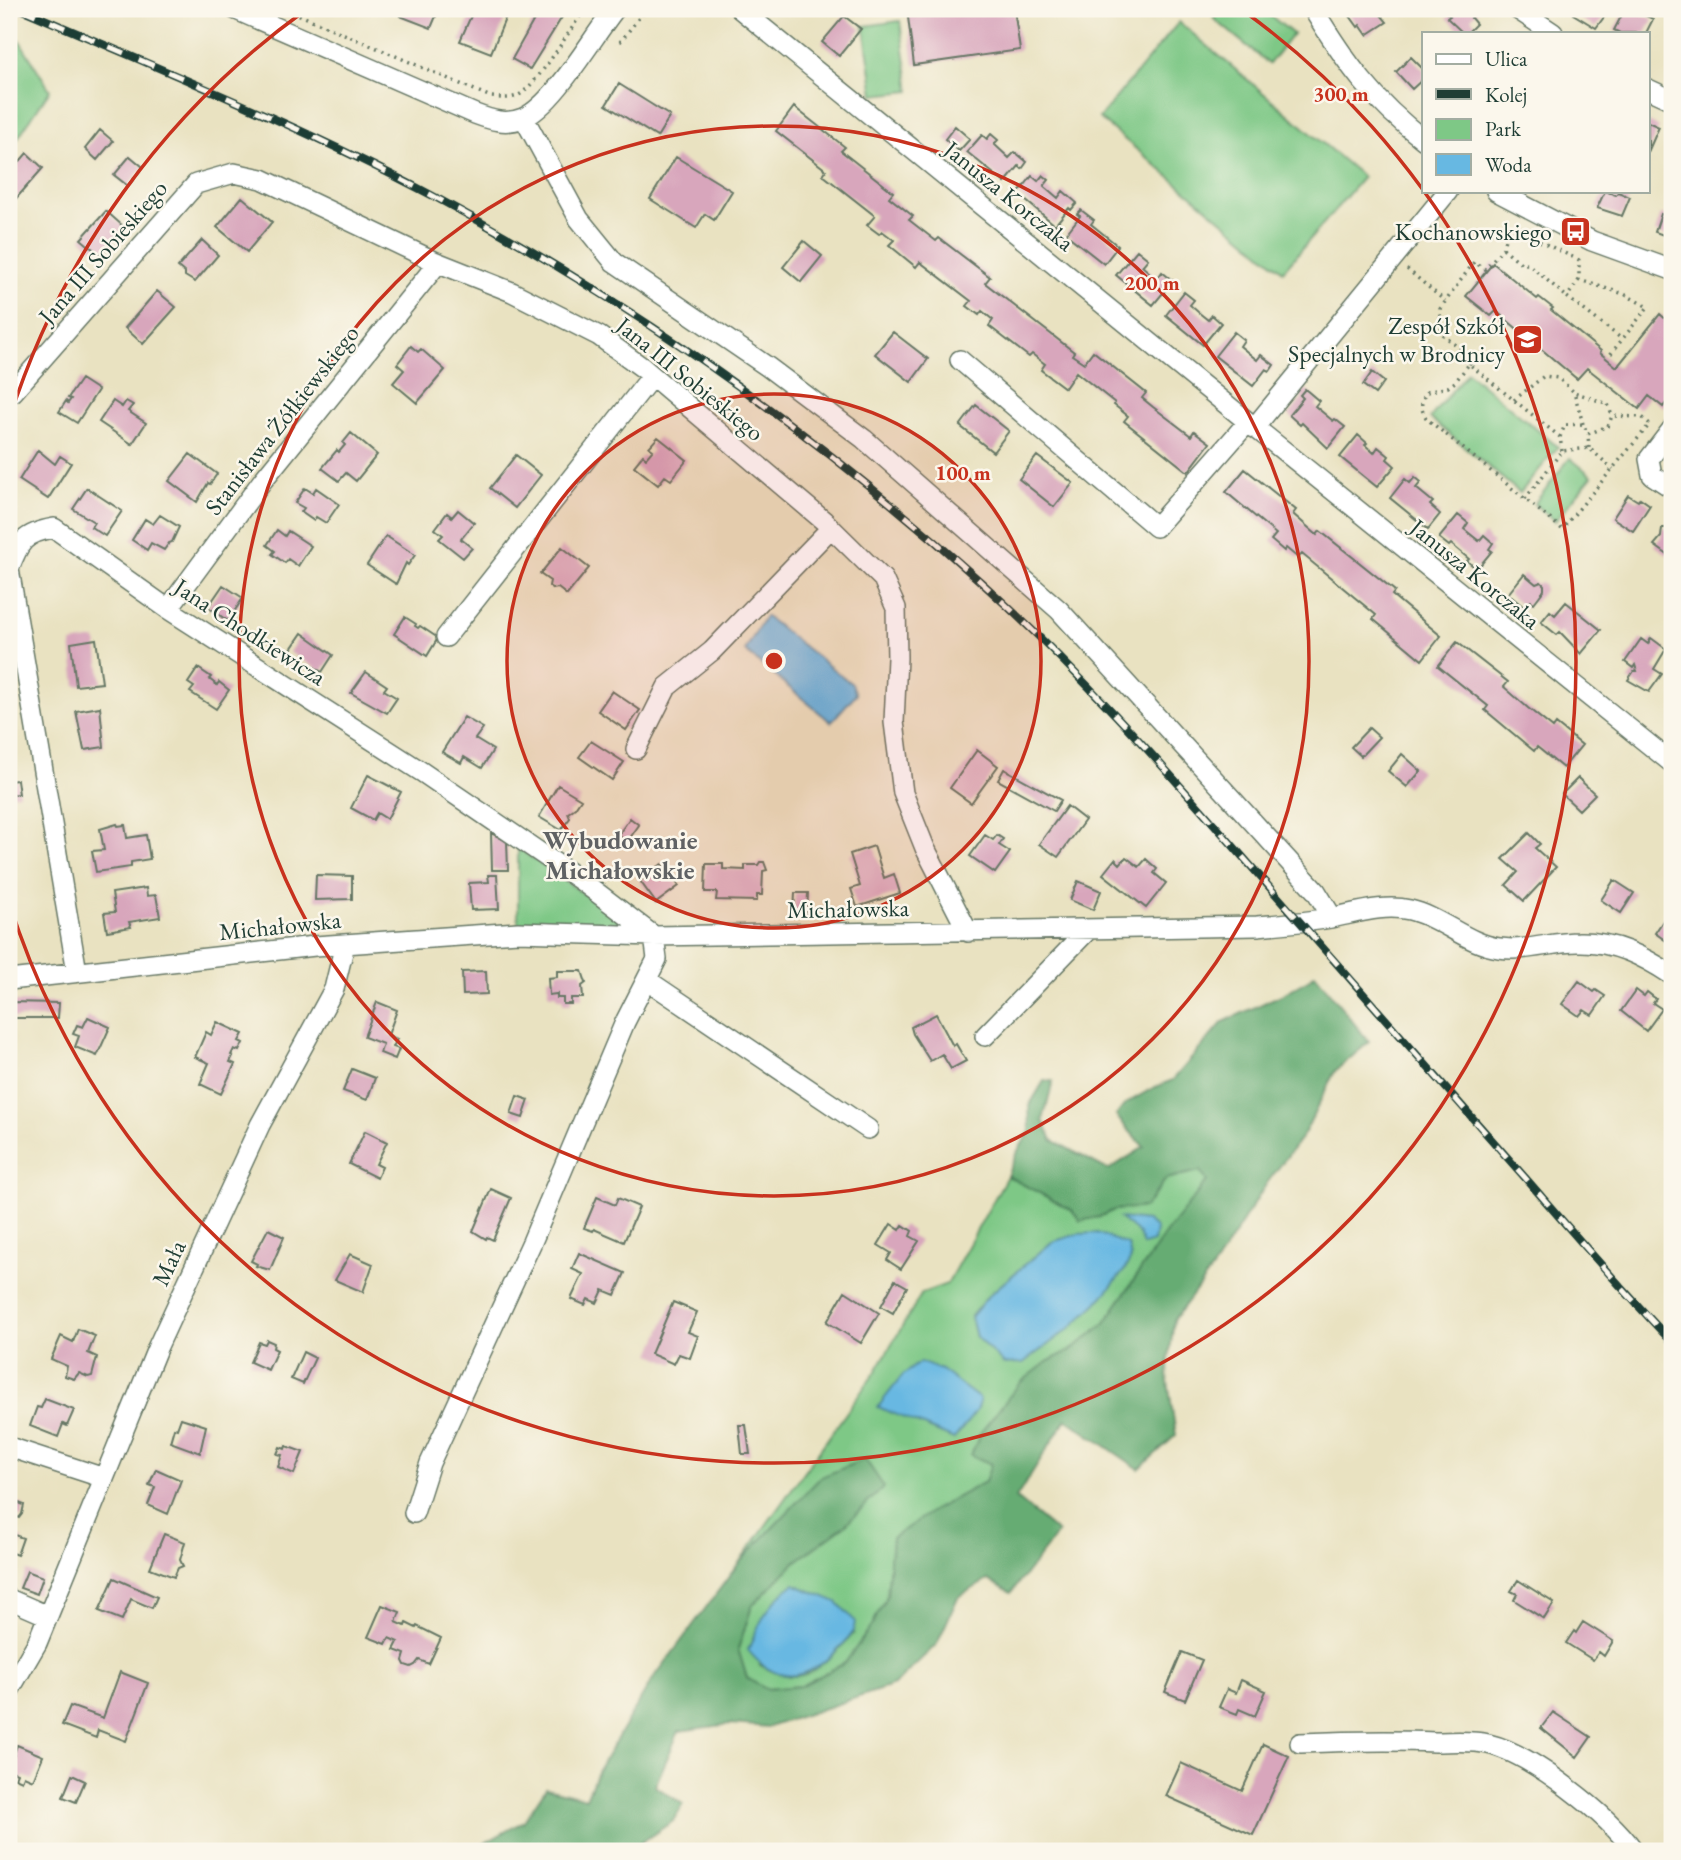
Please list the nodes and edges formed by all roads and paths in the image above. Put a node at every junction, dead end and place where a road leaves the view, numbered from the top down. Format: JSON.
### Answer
{"nodes":[{"id":1,"x":234,"y":9,"type":"edge"},
{"id":2,"x":286,"y":9,"type":"edge"},
{"id":3,"x":585,"y":9,"type":"edge"},
{"id":4,"x":615,"y":9,"type":"edge"},
{"id":5,"x":646,"y":9,"type":"edge"},
{"id":6,"x":740,"y":9,"type":"edge"},
{"id":7,"x":1313,"y":9,"type":"edge"},
{"id":8,"x":1517,"y":9,"type":"edge"},
{"id":9,"x":1552,"y":32,"type":"edge"},
{"id":10,"x":620,"y":42,"type":"dead end"},
{"id":11,"x":1650,"y":90,"type":"edge"},
{"id":12,"x":1672,"y":100,"type":"edge"},
{"id":13,"x":524,"y":118,"type":"junction"},
{"id":14,"x":1422,"y":138,"type":"edge"},
{"id":15,"x":1447,"y":192,"type":"edge"},
{"id":16,"x":1498,"y":192,"type":"edge"},
{"id":17,"x":1510,"y":219,"type":"dead end"},
{"id":18,"x":1508,"y":226,"type":"junction"},
{"id":19,"x":1503,"y":248,"type":"junction"},
{"id":20,"x":438,"y":263,"type":"junction"},
{"id":21,"x":1401,"y":264,"type":"dead end"},
{"id":22,"x":1672,"y":270,"type":"edge"},
{"id":23,"x":1579,"y":280,"type":"junction"},
{"id":24,"x":1567,"y":297,"type":"junction"},
{"id":25,"x":1445,"y":302,"type":"junction"},
{"id":26,"x":1622,"y":339,"type":"junction"},
{"id":27,"x":1609,"y":356,"type":"dead end"},
{"id":28,"x":960,"y":360,"type":"dead end"},
{"id":29,"x":1469,"y":364,"type":"junction"},
{"id":30,"x":652,"y":376,"type":"junction"},
{"id":31,"x":13,"y":392,"type":"dead end"},
{"id":32,"x":1574,"y":392,"type":"junction"},
{"id":33,"x":1514,"y":400,"type":"junction"},
{"id":34,"x":1612,"y":416,"type":"junction"},
{"id":35,"x":1583,"y":424,"type":"junction"},
{"id":36,"x":1251,"y":425,"type":"junction"},
{"id":37,"x":1672,"y":429,"type":"edge"},
{"id":38,"x":1588,"y":433,"type":"junction"},
{"id":39,"x":1560,"y":437,"type":"junction"},
{"id":40,"x":1589,"y":448,"type":"junction"},
{"id":41,"x":1562,"y":451,"type":"junction"},
{"id":42,"x":1613,"y":469,"type":"junction"},
{"id":43,"x":1672,"y":488,"type":"edge"},
{"id":44,"x":1524,"y":499,"type":"junction"},
{"id":45,"x":831,"y":528,"type":"junction"},
{"id":46,"x":168,"y":609,"type":"junction"},
{"id":47,"x":446,"y":636,"type":"dead end"},
{"id":48,"x":636,"y":749,"type":"dead end"},
{"id":49,"x":1672,"y":763,"type":"edge"},
{"id":50,"x":1332,"y":918,"type":"junction"},
{"id":51,"x":1088,"y":930,"type":"junction"},
{"id":52,"x":968,"y":932,"type":"junction"},
{"id":53,"x":654,"y":936,"type":"junction"},
{"id":54,"x":345,"y":944,"type":"junction"},
{"id":55,"x":77,"y":972,"type":"junction"},
{"id":56,"x":1672,"y":975,"type":"edge"},
{"id":57,"x":9,"y":980,"type":"edge"},
{"id":58,"x":647,"y":980,"type":"junction"},
{"id":59,"x":985,"y":1036,"type":"dead end"},
{"id":60,"x":868,"y":1129,"type":"dead end"},
{"id":61,"x":9,"y":1447,"type":"edge"},
{"id":62,"x":104,"y":1478,"type":"junction"},
{"id":63,"x":414,"y":1513,"type":"dead end"},
{"id":64,"x":9,"y":1599,"type":"edge"},
{"id":65,"x":49,"y":1612,"type":"junction"},
{"id":66,"x":9,"y":1691,"type":"edge"},
{"id":67,"x":1300,"y":1743,"type":"dead end"},
{"id":68,"x":1634,"y":1851,"type":"edge"}],
"edges":[{"from":1,"to":13,"type":"street"},
{"from":2,"to":3,"type":"path"},
{"from":4,"to":13,"type":"street"},
{"from":5,"to":10,"type":"path"},
{"from":6,"to":36,"type":"street","name":"Janusza Korczaka"},
{"from":7,"to":14,"type":"street"},
{"from":8,"to":9,"type":"street"},
{"from":11,"to":12,"type":"street"},
{"from":13,"to":50,"type":"street"},
{"from":15,"to":36,"type":"street"},
{"from":16,"to":22,"type":"street"},
{"from":17,"to":18,"type":"path"},
{"from":18,"to":19,"type":"path"},
{"from":18,"to":23,"type":"path"},
{"from":19,"to":24,"type":"path"},
{"from":19,"to":25,"type":"path"},
{"from":20,"to":30,"type":"street","name":"Jana III Sobieskiego"},
{"from":20,"to":31,"type":"street","name":"Jana III Sobieskiego"},
{"from":20,"to":46,"type":"street","name":"Stanisława Żółkiewskiego"},
{"from":21,"to":25,"type":"path"},
{"from":23,"to":24,"type":"path"},
{"from":23,"to":26,"type":"path"},
{"from":24,"to":26,"type":"path"},
{"from":25,"to":29,"type":"path"},
{"from":26,"to":27,"type":"path"},
{"from":28,"to":36,"type":"street"},
{"from":29,"to":33,"type":"path"},
{"from":29,"to":44,"type":"path"},
{"from":30,"to":45,"type":"street","name":"Jana III Sobieskiego"},
{"from":30,"to":47,"type":"street"},
{"from":32,"to":33,"type":"path"},
{"from":32,"to":34,"type":"path"},
{"from":32,"to":35,"type":"path"},
{"from":33,"to":39,"type":"path"},
{"from":34,"to":38,"type":"path"},
{"from":34,"to":42,"type":"path"},
{"from":35,"to":38,"type":"path"},
{"from":35,"to":39,"type":"path"},
{"from":36,"to":49,"type":"street","name":"Janusza Korczaka"},
{"from":37,"to":43,"type":"street"},
{"from":38,"to":40,"type":"path"},
{"from":39,"to":41,"type":"path"},
{"from":40,"to":41,"type":"path"},
{"from":40,"to":42,"type":"path"},
{"from":41,"to":44,"type":"path"},
{"from":42,"to":44,"type":"path"},
{"from":45,"to":48,"type":"street"},
{"from":45,"to":52,"type":"street","name":"Jana III Sobieskiego"},
{"from":46,"to":53,"type":"street","name":"Jana Chodkiewicza"},
{"from":46,"to":55,"type":"street","name":"Jana Chodkiewicza"},
{"from":50,"to":51,"type":"street","name":"Michałowska"},
{"from":50,"to":56,"type":"street","name":"Michałowska"},
{"from":51,"to":52,"type":"street","name":"Michałowska"},
{"from":51,"to":59,"type":"street"},
{"from":52,"to":53,"type":"street","name":"Michałowska"},
{"from":53,"to":54,"type":"street","name":"Michałowska"},
{"from":53,"to":58,"type":"street"},
{"from":54,"to":55,"type":"street","name":"Michałowska"},
{"from":54,"to":62,"type":"street","name":"Mała"},
{"from":55,"to":57,"type":"street","name":"Michałowska"},
{"from":58,"to":60,"type":"street"},
{"from":58,"to":63,"type":"street"},
{"from":61,"to":62,"type":"street"},
{"from":62,"to":65,"type":"street","name":"Mała"},
{"from":64,"to":65,"type":"street"},
{"from":65,"to":66,"type":"street","name":"Mała"},
{"from":67,"to":68,"type":"street"}]}
